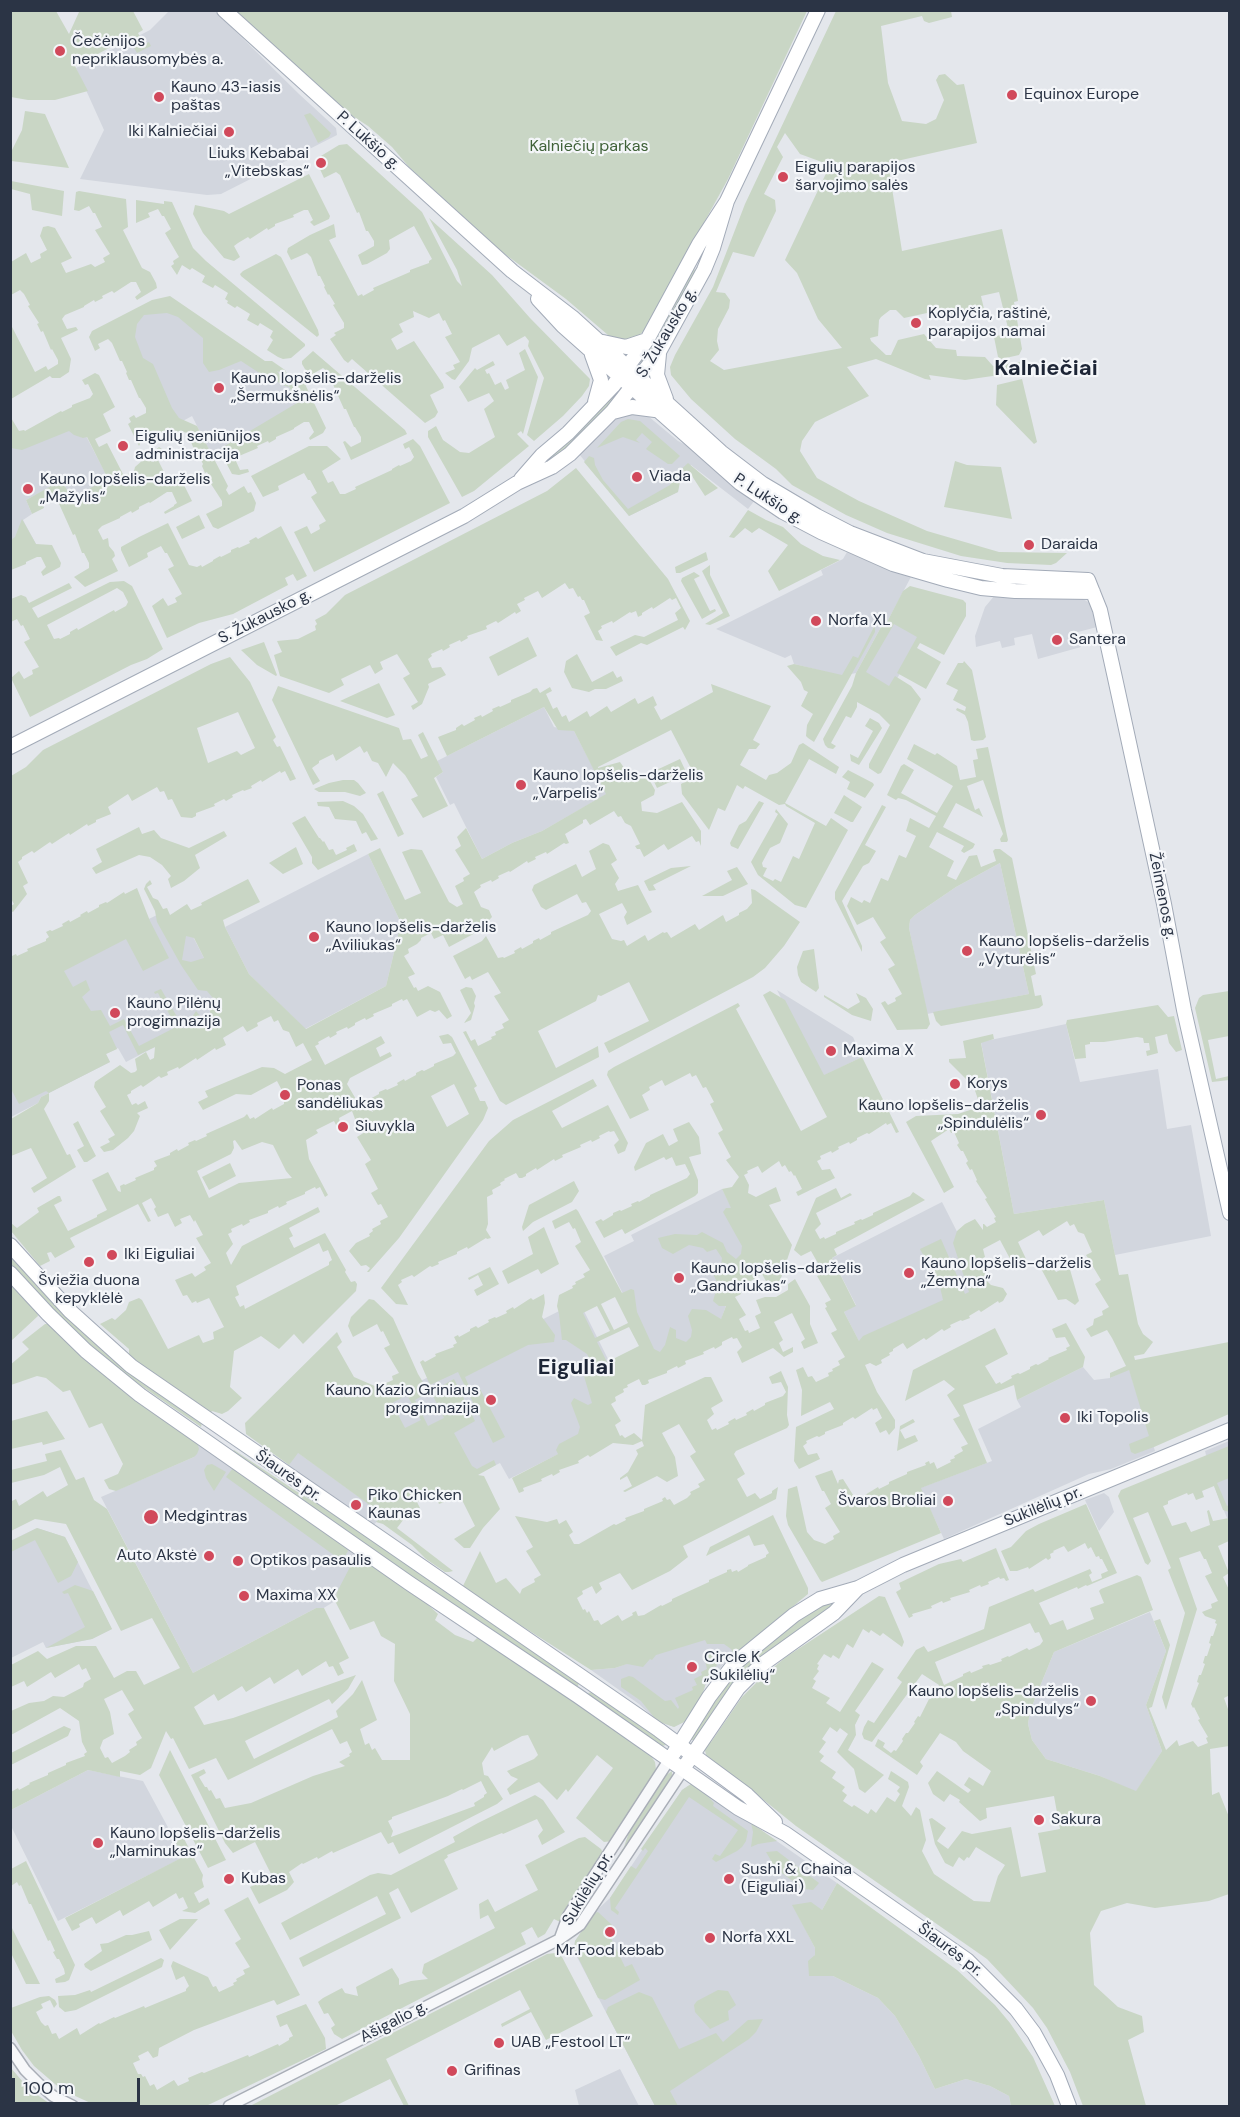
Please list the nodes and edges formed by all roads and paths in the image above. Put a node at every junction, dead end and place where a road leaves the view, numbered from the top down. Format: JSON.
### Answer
{"nodes":[{"id":1,"x":224,"y":10,"type":"edge"},
{"id":2,"x":818,"y":10,"type":"edge"},
{"id":3,"x":727,"y":201,"type":"junction"},
{"id":4,"x":647,"y":340,"type":"junction"},
{"id":5,"x":594,"y":346,"type":"junction"},
{"id":6,"x":659,"y":352,"type":"junction"},
{"id":7,"x":624,"y":372,"type":"junction"},
{"id":8,"x":636,"y":384,"type":"junction"},
{"id":9,"x":662,"y":407,"type":"junction"},
{"id":10,"x":593,"y":408,"type":"junction"},
{"id":11,"x":612,"y":412,"type":"junction"},
{"id":12,"x":517,"y":483,"type":"junction"},
{"id":13,"x":1090,"y":586,"type":"joint"},
{"id":14,"x":10,"y":747,"type":"edge"},
{"id":15,"x":1230,"y":1213,"type":"edge"},
{"id":16,"x":10,"y":1245,"type":"edge"},
{"id":17,"x":10,"y":1273,"type":"edge"},
{"id":18,"x":1230,"y":1430,"type":"edge"},
{"id":19,"x":858,"y":1588,"type":"junction"},
{"id":20,"x":588,"y":1681,"type":"junction"},
{"id":21,"x":578,"y":1696,"type":"junction"},
{"id":22,"x":679,"y":1746,"type":"junction"},
{"id":23,"x":692,"y":1755,"type":"junction"},
{"id":24,"x":669,"y":1760,"type":"junction"},
{"id":25,"x":683,"y":1770,"type":"junction"},
{"id":26,"x":786,"y":1834,"type":"junction"},
{"id":27,"x":560,"y":1939,"type":"junction"},
{"id":28,"x":10,"y":2048,"type":"edge"},
{"id":29,"x":73,"y":2106,"type":"edge"},
{"id":30,"x":229,"y":2106,"type":"edge"},
{"id":31,"x":1069,"y":2106,"type":"edge"}],
"edges":[{"from":1,"to":5,"type":"main road","name":"P. Lukšio g."},
{"from":2,"to":3,"type":"main road","name":"S. Žukausko g."},
{"from":3,"to":4,"type":"main road","name":"S. Žukausko g."},
{"from":3,"to":6,"type":"main road","name":"S. Žukausko g."},
{"from":4,"to":5,"type":"main road"},
{"from":4,"to":7,"type":"main road","name":"S. Žukausko g."},
{"from":5,"to":7,"type":"main road","name":"P. Lukšio g."},
{"from":5,"to":10,"type":"main road"},
{"from":6,"to":8,"type":"main road","name":"S. Žukausko g."},
{"from":6,"to":9,"type":"main road"},
{"from":7,"to":8,"type":"main road","name":"P. Lukšio g."},
{"from":7,"to":10,"type":"main road","name":"S. Žukausko g."},
{"from":8,"to":9,"type":"main road","name":"P. Lukšio g."},
{"from":8,"to":11,"type":"main road","name":"S. Žukausko g."},
{"from":9,"to":11,"type":"main road"},
{"from":9,"to":13,"type":"main road","name":"P. Lukšio g."},
{"from":10,"to":12,"type":"main road","name":"S. Žukausko g."},
{"from":11,"to":12,"type":"main road","name":"S. Žukausko g."},
{"from":12,"to":14,"type":"main road","name":"S. Žukausko g."},
{"from":13,"to":15,"type":"main road","name":"Žeimenos g."},
{"from":16,"to":20,"type":"main road","name":"Šiaurės pr."},
{"from":17,"to":21,"type":"main road","name":"Šiaurės pr."},
{"from":18,"to":19,"type":"main road","name":"Sukilėlių pr."},
{"from":19,"to":22,"type":"main road","name":"Sukilėlių pr."},
{"from":19,"to":23,"type":"main road","name":"Sukilėlių pr."},
{"from":20,"to":21,"type":"main road"},
{"from":20,"to":22,"type":"main road","name":"Šiaurės pr."},
{"from":21,"to":24,"type":"main road","name":"Šiaurės pr."},
{"from":22,"to":23,"type":"main road","name":"Šiaurės pr."},
{"from":22,"to":24,"type":"main road","name":"Sukilėlių pr."},
{"from":23,"to":25,"type":"main road","name":"Sukilėlių pr."},
{"from":23,"to":26,"type":"main road","name":"Šiaurės pr."},
{"from":24,"to":25,"type":"main road","name":"Šiaurės pr."},
{"from":24,"to":27,"type":"street","name":"Sukilėlių pr."},
{"from":25,"to":26,"type":"main road","name":"Šiaurės pr."},
{"from":25,"to":27,"type":"street","name":"Sukilėlių pr."},
{"from":26,"to":31,"type":"main road","name":"Šiaurės pr."},
{"from":27,"to":30,"type":"street","name":"Ašigalio g."},
{"from":28,"to":29,"type":"street"}]}
